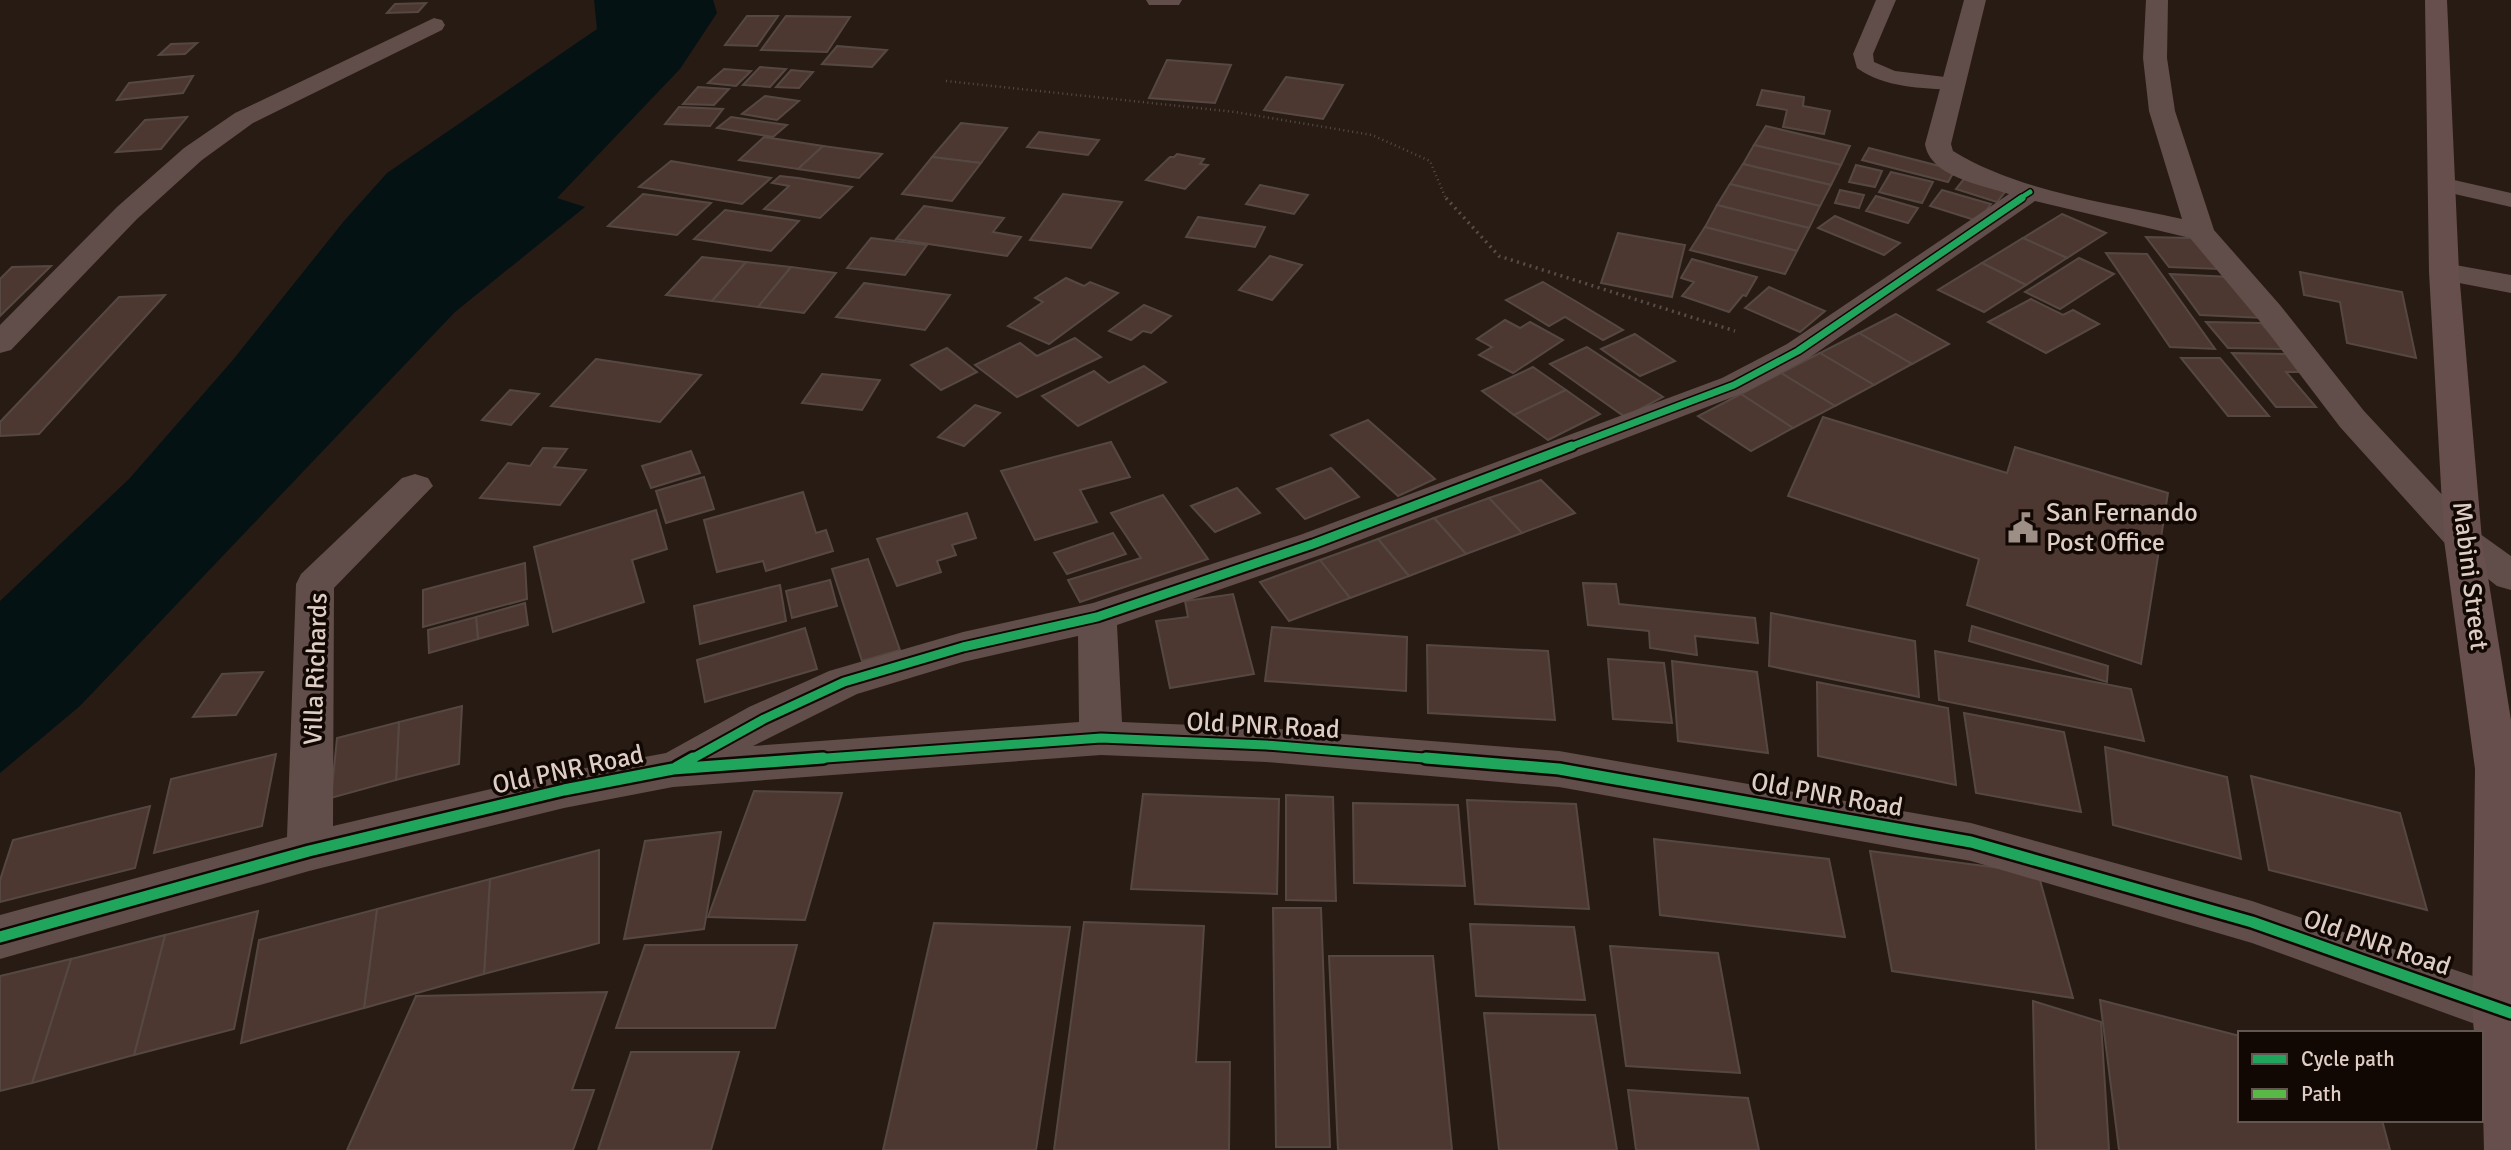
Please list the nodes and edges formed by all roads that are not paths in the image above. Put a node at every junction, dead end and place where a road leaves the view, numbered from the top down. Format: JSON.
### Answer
{"nodes":[{"id":1,"x":1157,"y":0,"type":"edge"},
{"id":2,"x":1171,"y":0,"type":"edge"},
{"id":3,"x":1886,"y":0,"type":"edge"},
{"id":4,"x":1975,"y":0,"type":"edge"},
{"id":5,"x":2157,"y":0,"type":"edge"},
{"id":6,"x":2436,"y":0,"type":"edge"},
{"id":7,"x":434,"y":25,"type":"dead end"},
{"id":8,"x":1954,"y":84,"type":"junction"},
{"id":9,"x":2441,"y":184,"type":"junction"},
{"id":10,"x":2030,"y":192,"type":"junction"},
{"id":11,"x":2511,"y":200,"type":"edge"},
{"id":12,"x":2200,"y":232,"type":"junction"},
{"id":13,"x":2444,"y":272,"type":"junction"},
{"id":14,"x":2511,"y":284,"type":"edge"},
{"id":15,"x":0,"y":343,"type":"edge"},
{"id":16,"x":415,"y":486,"type":"dead end"},
{"id":17,"x":2463,"y":540,"type":"junction"},
{"id":18,"x":2511,"y":576,"type":"edge"},
{"id":19,"x":1097,"y":617,"type":"junction"},
{"id":20,"x":1101,"y":738,"type":"junction"},
{"id":21,"x":673,"y":769,"type":"junction"},
{"id":22,"x":309,"y":851,"type":"junction"},
{"id":23,"x":0,"y":937,"type":"edge"},
{"id":24,"x":2504,"y":1010,"type":"edge"},
{"id":25,"x":2511,"y":1150,"type":"edge"}],
"edges":[{"from":1,"to":2,"type":"street"},
{"from":3,"to":8,"type":"lane"},
{"from":4,"to":8,"type":"street"},
{"from":5,"to":12,"type":"street"},
{"from":6,"to":9,"type":"main road","name":"Mabini Street"},
{"from":7,"to":15,"type":"street"},
{"from":8,"to":10,"type":"street"},
{"from":9,"to":11,"type":"lane"},
{"from":9,"to":13,"type":"main road","name":"Mabini Street"},
{"from":10,"to":12,"type":"street"},
{"from":10,"to":19,"type":"street"},
{"from":12,"to":17,"type":"street"},
{"from":13,"to":14,"type":"street"},
{"from":13,"to":17,"type":"main road","name":"Mabini Street"},
{"from":16,"to":22,"type":"street","name":"Villa Richards"},
{"from":17,"to":18,"type":"street"},
{"from":17,"to":24,"type":"main road","name":"Mabini Street"},
{"from":19,"to":20,"type":"street"},
{"from":19,"to":21,"type":"street"},
{"from":20,"to":21,"type":"street","name":"Old PNR Road"},
{"from":20,"to":24,"type":"street","name":"Old PNR Road"},
{"from":21,"to":22,"type":"street","name":"Old PNR Road"},
{"from":22,"to":23,"type":"street","name":"Old PNR Road"},
{"from":24,"to":25,"type":"main road","name":"Mabini Street"}]}
